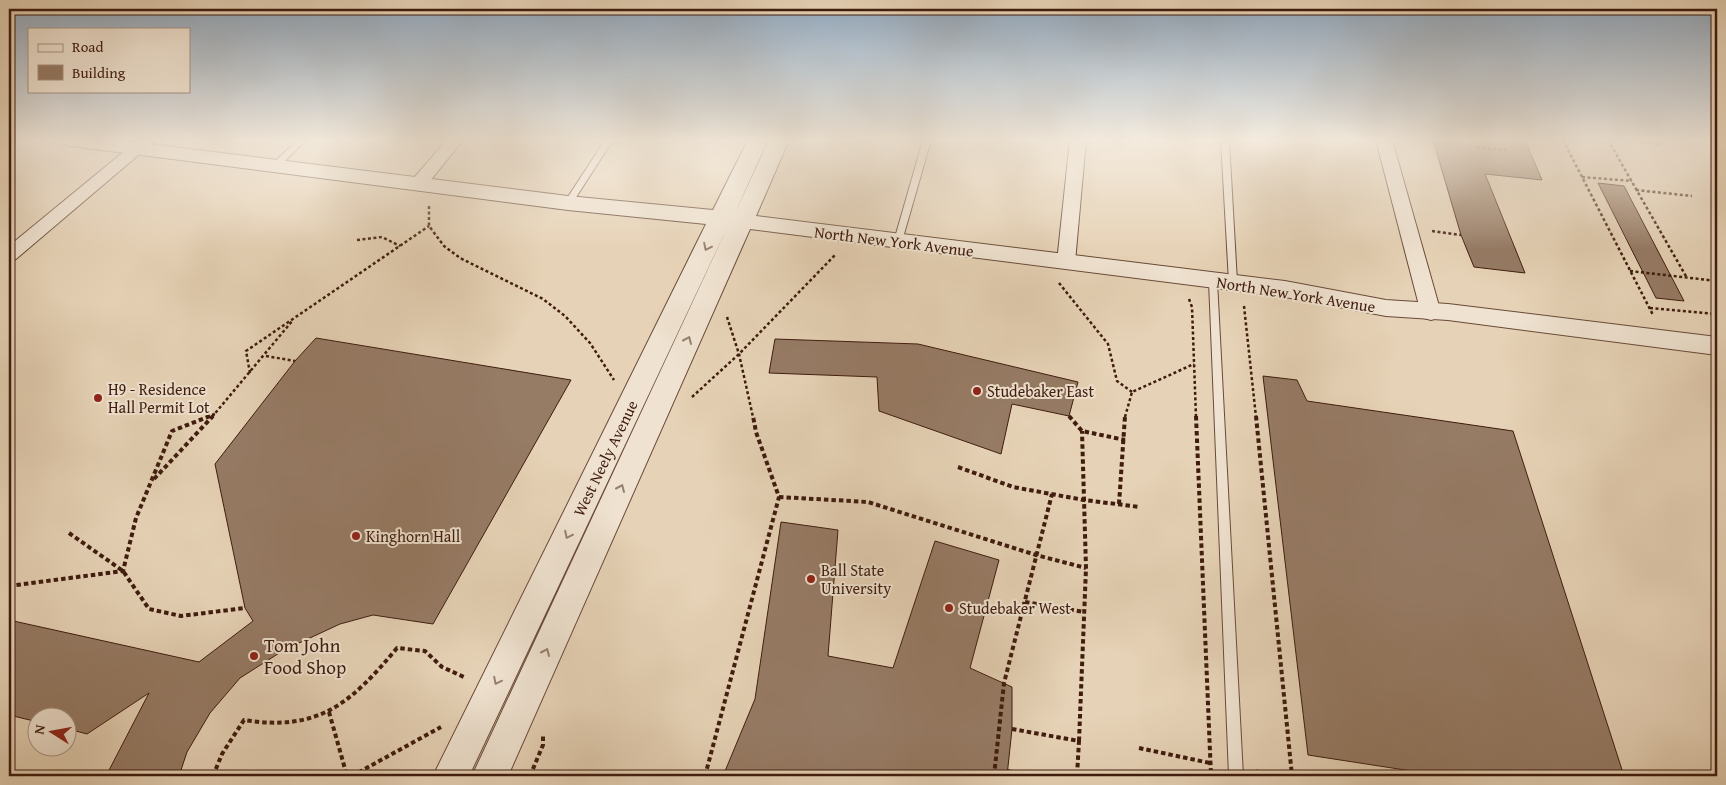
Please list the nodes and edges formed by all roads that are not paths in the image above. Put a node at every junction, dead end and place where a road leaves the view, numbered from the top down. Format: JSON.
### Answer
{"nodes":[{"id":1,"x":104,"y":177,"type":"edge"},
{"id":2,"x":337,"y":177,"type":"edge"},
{"id":3,"x":434,"y":177,"type":"edge"},
{"id":4,"x":585,"y":177,"type":"edge"},
{"id":5,"x":746,"y":177,"type":"edge"},
{"id":6,"x":757,"y":177,"type":"edge"},
{"id":7,"x":916,"y":177,"type":"edge"},
{"id":8,"x":1073,"y":177,"type":"edge"},
{"id":9,"x":1224,"y":177,"type":"edge"},
{"id":10,"x":1394,"y":177,"type":"edge"},
{"id":11,"x":424,"y":193,"type":"junction"},
{"id":12,"x":568,"y":203,"type":"junction"},
{"id":13,"x":731,"y":220,"type":"junction"},
{"id":14,"x":898,"y":241,"type":"junction"},
{"id":15,"x":9,"y":255,"type":"edge"},
{"id":16,"x":1060,"y":269,"type":"junction"},
{"id":17,"x":1223,"y":281,"type":"junction"},
{"id":18,"x":1431,"y":312,"type":"junction"},
{"id":19,"x":1717,"y":346,"type":"edge"},
{"id":20,"x":1236,"y":772,"type":"edge"},
{"id":21,"x":451,"y":776,"type":"edge"},
{"id":22,"x":490,"y":776,"type":"edge"}],
"edges":[{"from":1,"to":15,"type":"street"},
{"from":2,"to":11,"type":"street","name":"North New York Avenue"},
{"from":3,"to":11,"type":"street"},
{"from":4,"to":12,"type":"lane"},
{"from":5,"to":13,"type":"street","name":"West Neely Avenue"},
{"from":6,"to":13,"type":"street","name":"West Neely Avenue"},
{"from":7,"to":14,"type":"lane"},
{"from":8,"to":16,"type":"street"},
{"from":9,"to":17,"type":"lane"},
{"from":10,"to":18,"type":"street"},
{"from":11,"to":12,"type":"street","name":"North New York Avenue"},
{"from":12,"to":13,"type":"street","name":"North New York Avenue"},
{"from":13,"to":14,"type":"street","name":"North New York Avenue"},
{"from":13,"to":21,"type":"street","name":"West Neely Avenue","one_way":true},
{"from":22,"to":13,"type":"street","name":"West Neely Avenue","one_way":true},
{"from":14,"to":16,"type":"street","name":"North New York Avenue"},
{"from":16,"to":17,"type":"street","name":"North New York Avenue"},
{"from":17,"to":18,"type":"street","name":"North New York Avenue"},
{"from":17,"to":20,"type":"lane"},
{"from":18,"to":19,"type":"street","name":"North New York Avenue"}]}
